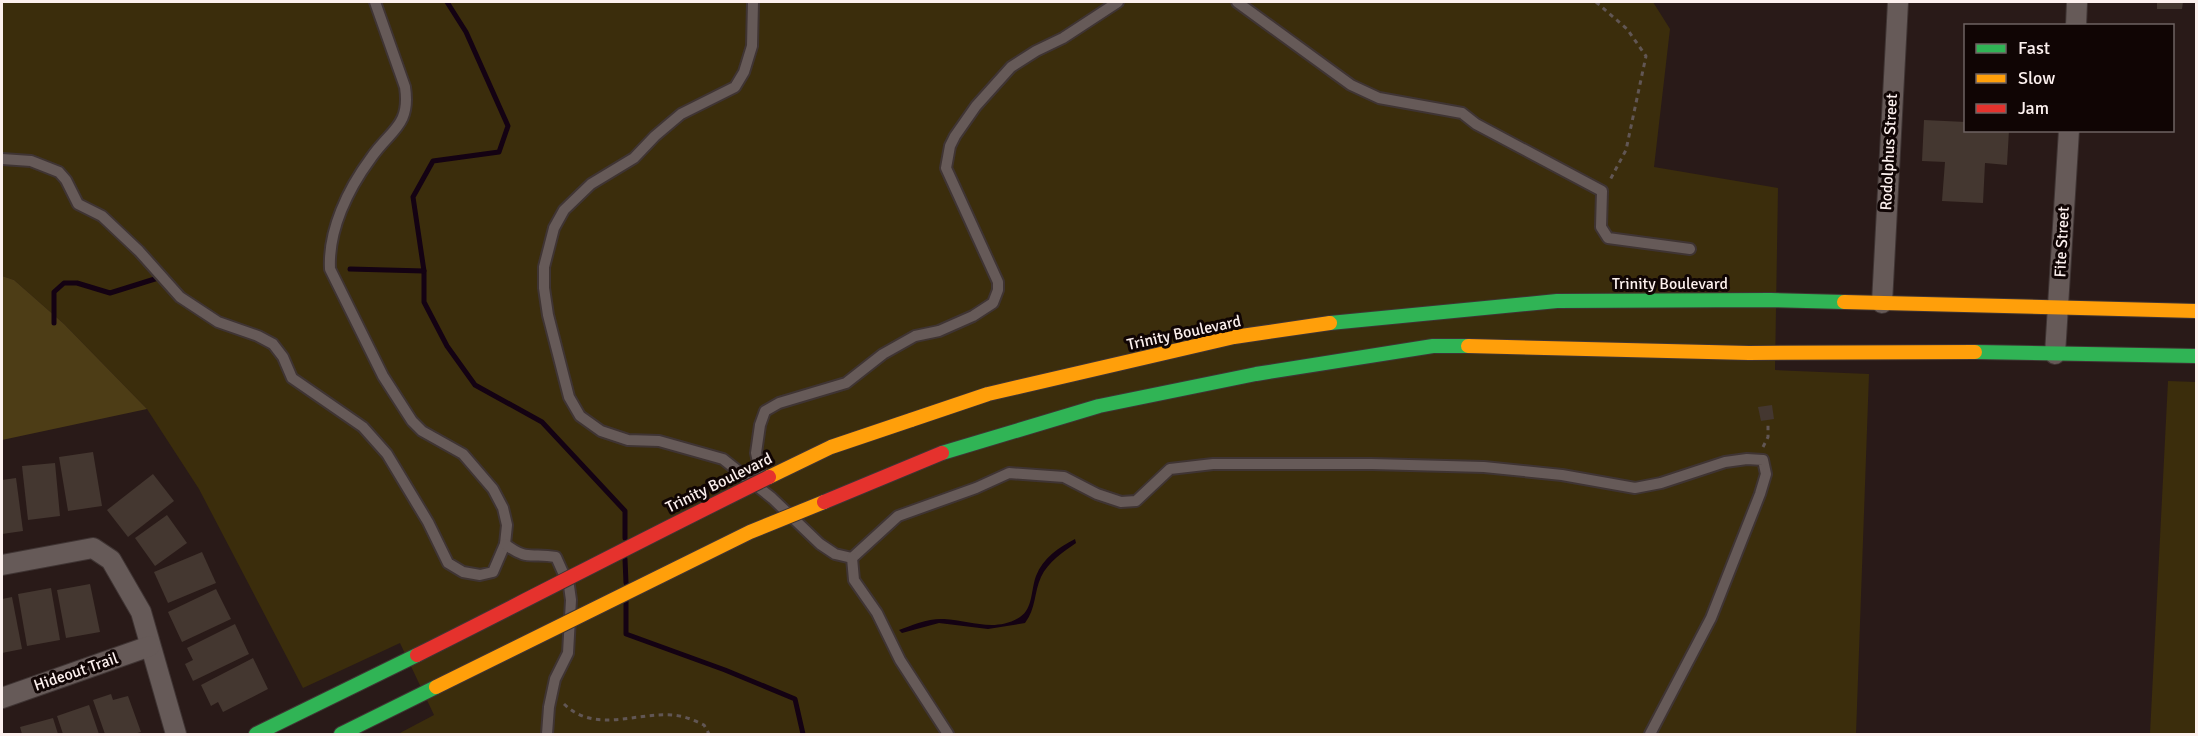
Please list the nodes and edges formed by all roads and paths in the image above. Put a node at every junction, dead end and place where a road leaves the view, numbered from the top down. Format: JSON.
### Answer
{"nodes":[{"id":1,"x":375,"y":2,"type":"edge"},
{"id":2,"x":753,"y":2,"type":"edge"},
{"id":3,"x":1118,"y":2,"type":"edge"},
{"id":4,"x":1237,"y":2,"type":"edge"},
{"id":5,"x":1596,"y":2,"type":"edge"},
{"id":6,"x":1898,"y":2,"type":"edge"},
{"id":7,"x":2077,"y":2,"type":"edge"},
{"id":8,"x":2076,"y":24,"type":"edge"},
{"id":9,"x":2069,"y":132,"type":"edge"},
{"id":10,"x":2,"y":159,"type":"edge"},
{"id":11,"x":1602,"y":191,"type":"junction"},
{"id":12,"x":1690,"y":249,"type":"dead end"},
{"id":13,"x":1882,"y":303,"type":"junction"},
{"id":14,"x":2059,"y":308,"type":"junction"},
{"id":15,"x":2196,"y":311,"type":"edge"},
{"id":16,"x":2055,"y":354,"type":"junction"},
{"id":17,"x":2196,"y":356,"type":"edge"},
{"id":18,"x":1768,"y":425,"type":"dead end"},
{"id":19,"x":1751,"y":459,"type":"junction"},
{"id":20,"x":765,"y":492,"type":"junction"},
{"id":21,"x":505,"y":544,"type":"junction"},
{"id":22,"x":852,"y":558,"type":"junction"},
{"id":23,"x":2,"y":564,"type":"edge"},
{"id":24,"x":150,"y":646,"type":"junction"},
{"id":25,"x":552,"y":692,"type":"junction"},
{"id":26,"x":2,"y":698,"type":"edge"},
{"id":27,"x":176,"y":735,"type":"edge"},
{"id":28,"x":256,"y":735,"type":"edge"},
{"id":29,"x":341,"y":735,"type":"edge"},
{"id":30,"x":547,"y":735,"type":"edge"},
{"id":31,"x":709,"y":735,"type":"edge"},
{"id":32,"x":948,"y":735,"type":"edge"},
{"id":33,"x":1650,"y":735,"type":"edge"}],
"edges":[{"from":1,"to":21,"type":"lane"},
{"from":2,"to":20,"type":"lane"},
{"from":3,"to":20,"type":"lane"},
{"from":4,"to":11,"type":"lane"},
{"from":5,"to":11,"type":"path"},
{"from":6,"to":13,"type":"street","name":"Rodolphus Street"},
{"from":7,"to":8,"type":"street"},
{"from":9,"to":14,"type":"street","name":"Fite Street"},
{"from":10,"to":21,"type":"lane"},
{"from":11,"to":12,"type":"lane"},
{"from":13,"to":14,"type":"main road","name":"Trinity Boulevard"},
{"from":13,"to":28,"type":"main road","name":"Trinity Boulevard","bridge":true},
{"from":14,"to":15,"type":"main road","name":"Trinity Boulevard"},
{"from":14,"to":16,"type":"street","name":"Fite Street"},
{"from":16,"to":17,"type":"main road"},
{"from":16,"to":29,"type":"main road","bridge":true},
{"from":18,"to":19,"type":"path"},
{"from":19,"to":22,"type":"lane"},
{"from":19,"to":33,"type":"lane"},
{"from":20,"to":22,"type":"lane"},
{"from":21,"to":25,"type":"lane"},
{"from":22,"to":32,"type":"lane"},
{"from":23,"to":24,"type":"street"},
{"from":24,"to":26,"type":"street","name":"Hideout Trail"},
{"from":24,"to":27,"type":"street"},
{"from":25,"to":30,"type":"lane"},
{"from":25,"to":31,"type":"path"}]}
